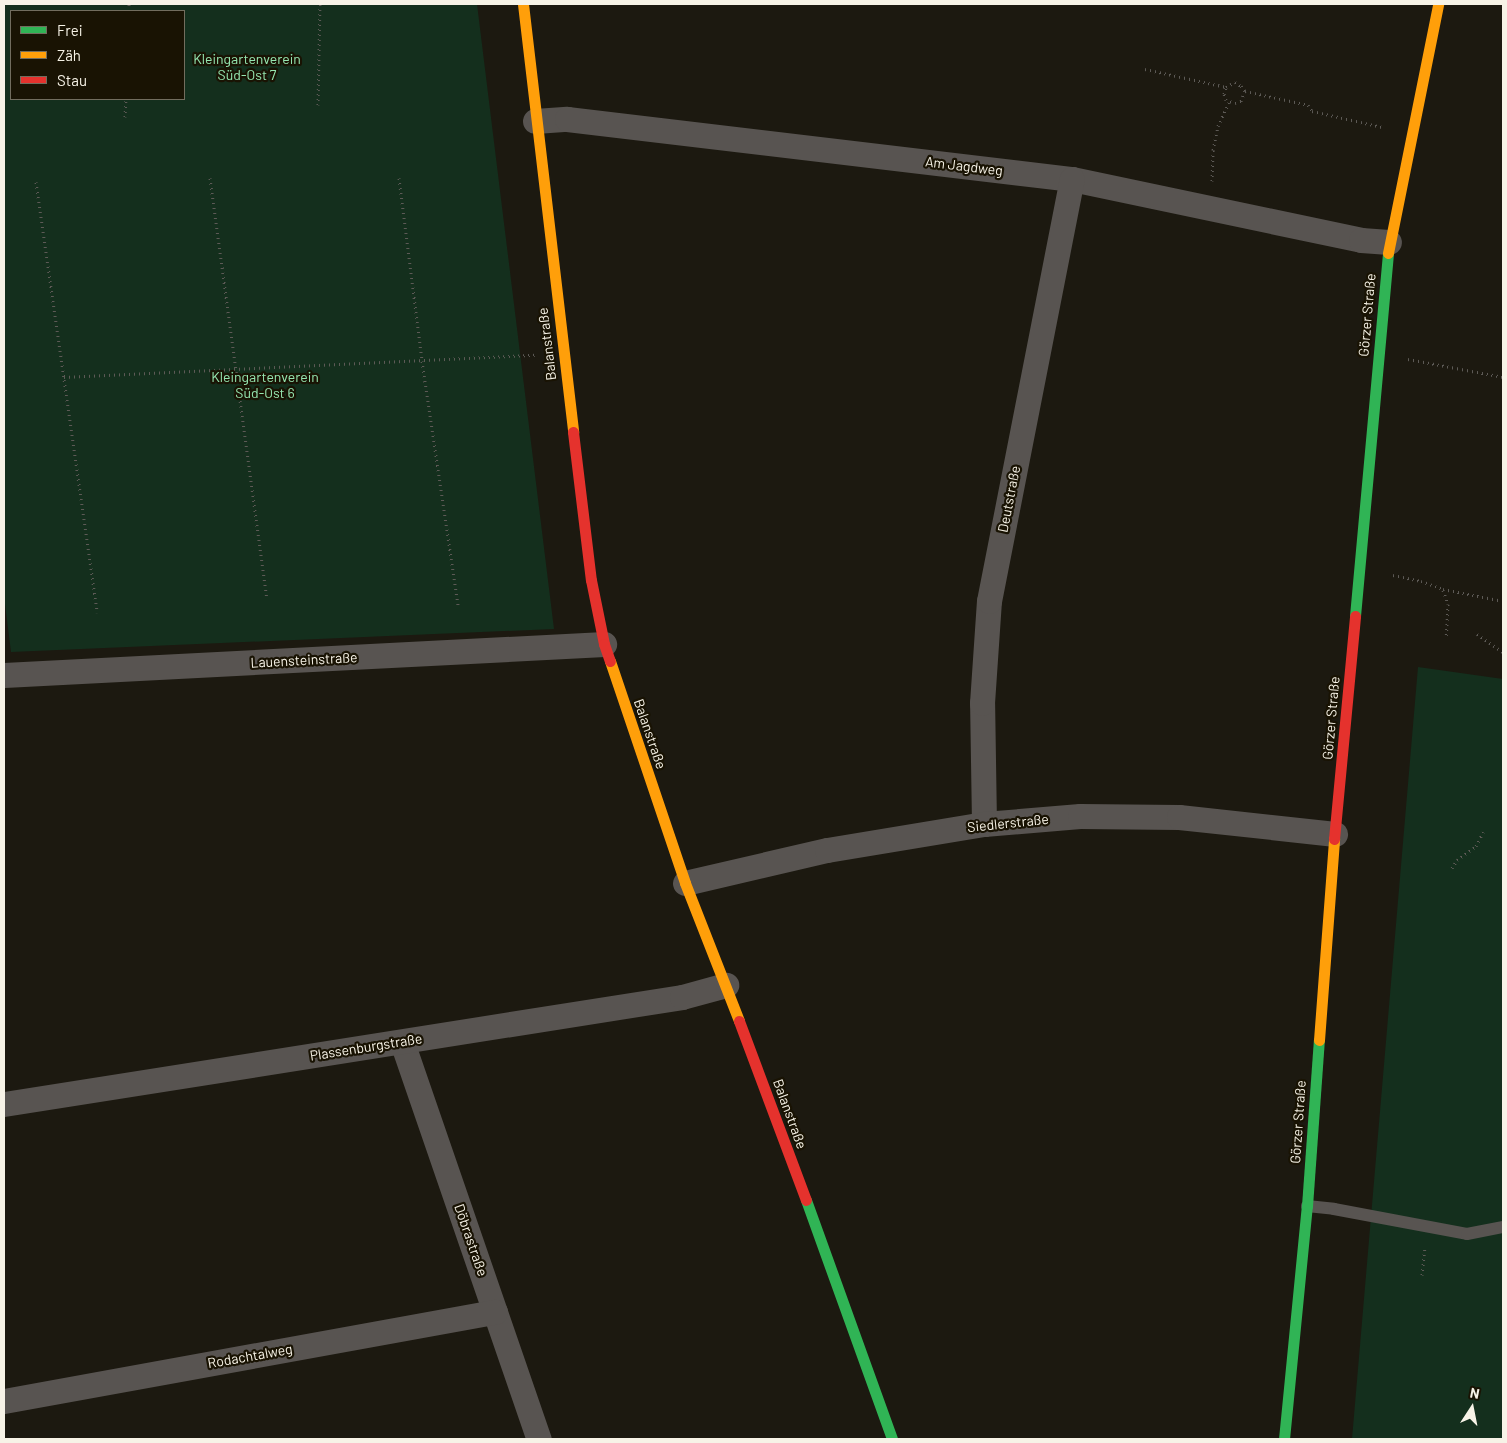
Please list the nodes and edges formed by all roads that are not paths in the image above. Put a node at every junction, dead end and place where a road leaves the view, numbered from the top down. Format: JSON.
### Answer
{"nodes":[{"id":1,"x":523,"y":4,"type":"edge"},
{"id":2,"x":1438,"y":4,"type":"edge"},
{"id":3,"x":535,"y":121,"type":"junction"},
{"id":4,"x":1072,"y":179,"type":"junction"},
{"id":5,"x":1389,"y":242,"type":"junction"},
{"id":6,"x":604,"y":644,"type":"junction"},
{"id":7,"x":4,"y":676,"type":"edge"},
{"id":8,"x":984,"y":824,"type":"junction"},
{"id":9,"x":1335,"y":834,"type":"junction"},
{"id":10,"x":685,"y":883,"type":"junction"},
{"id":11,"x":726,"y":985,"type":"junction"},
{"id":12,"x":402,"y":1042,"type":"junction"},
{"id":13,"x":4,"y":1104,"type":"edge"},
{"id":14,"x":1307,"y":1206,"type":"junction"},
{"id":15,"x":1503,"y":1228,"type":"edge"},
{"id":16,"x":495,"y":1312,"type":"junction"},
{"id":17,"x":4,"y":1400,"type":"edge"},
{"id":18,"x":539,"y":1439,"type":"edge"},
{"id":19,"x":892,"y":1439,"type":"edge"},
{"id":20,"x":1284,"y":1439,"type":"edge"}],
"edges":[{"from":1,"to":3,"type":"street","name":"Balanstraße"},
{"from":2,"to":5,"type":"street","name":"Görzer Straße"},
{"from":3,"to":4,"type":"street","name":"Am Jagdweg"},
{"from":3,"to":6,"type":"street","name":"Balanstraße"},
{"from":4,"to":5,"type":"street","name":"Am Jagdweg"},
{"from":4,"to":8,"type":"street","name":"Deutstraße"},
{"from":5,"to":9,"type":"street","name":"Görzer Straße"},
{"from":6,"to":7,"type":"street","name":"Lauensteinstraße"},
{"from":6,"to":10,"type":"street","name":"Balanstraße"},
{"from":8,"to":9,"type":"street","name":"Siedlerstraße"},
{"from":8,"to":10,"type":"street","name":"Siedlerstraße"},
{"from":9,"to":14,"type":"street","name":"Görzer Straße"},
{"from":10,"to":11,"type":"street","name":"Balanstraße"},
{"from":11,"to":12,"type":"street","name":"Plassenburgstraße"},
{"from":11,"to":19,"type":"street","name":"Balanstraße"},
{"from":12,"to":13,"type":"street","name":"Plassenburgstraße"},
{"from":12,"to":16,"type":"street","name":"Döbrastraße"},
{"from":14,"to":15,"type":"lane"},
{"from":14,"to":20,"type":"street","name":"Görzer Straße"},
{"from":16,"to":17,"type":"street","name":"Rodachtalweg"},
{"from":16,"to":18,"type":"street","name":"Döbrastraße"}]}
